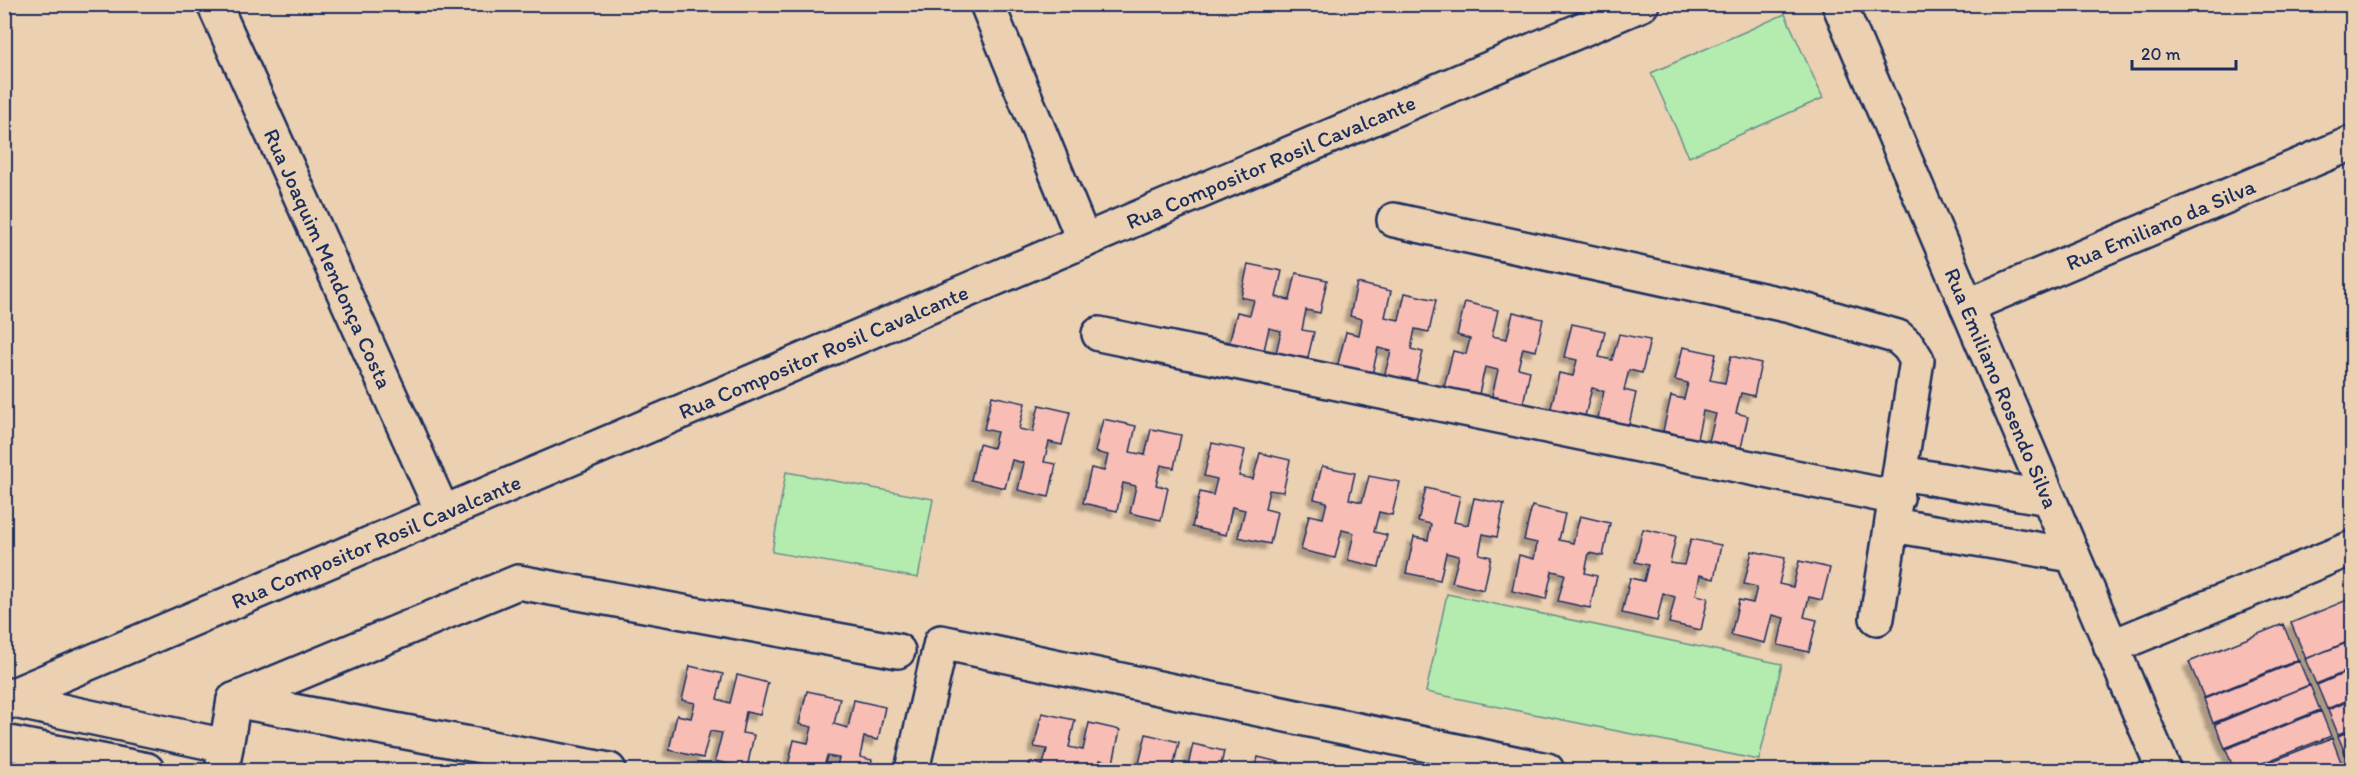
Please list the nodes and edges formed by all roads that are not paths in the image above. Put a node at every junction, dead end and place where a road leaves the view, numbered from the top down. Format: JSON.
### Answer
{"nodes":[{"id":1,"x":214,"y":4,"type":"edge"},
{"id":2,"x":987,"y":4,"type":"edge"},
{"id":3,"x":1642,"y":4,"type":"edge"},
{"id":4,"x":1839,"y":4,"type":"edge"},
{"id":5,"x":2352,"y":143,"type":"edge"},
{"id":6,"x":1394,"y":220,"type":"dead end"},
{"id":7,"x":1084,"y":241,"type":"junction"},
{"id":8,"x":1967,"y":306,"type":"junction"},
{"id":9,"x":1099,"y":334,"type":"dead end"},
{"id":10,"x":1897,"y":498,"type":"junction"},
{"id":11,"x":2048,"y":498,"type":"junction"},
{"id":12,"x":443,"y":513,"type":"junction"},
{"id":13,"x":2352,"y":548,"type":"edge"},
{"id":14,"x":2072,"y":555,"type":"junction"},
{"id":15,"x":1877,"y":618,"type":"dead end"},
{"id":16,"x":2111,"y":647,"type":"junction"},
{"id":17,"x":898,"y":651,"type":"dead end"},
{"id":18,"x":5,"y":699,"type":"edge"},
{"id":19,"x":234,"y":700,"type":"junction"},
{"id":20,"x":4,"y":742,"type":"edge"},
{"id":21,"x":224,"y":758,"type":"edge"},
{"id":22,"x":147,"y":771,"type":"edge"},
{"id":23,"x":609,"y":771,"type":"edge"},
{"id":24,"x":912,"y":771,"type":"edge"},
{"id":25,"x":1547,"y":771,"type":"edge"},
{"id":26,"x":2164,"y":771,"type":"edge"}],
"edges":[{"from":1,"to":12,"type":"street","name":"Rua Joaquim Mendonça Costa"},
{"from":2,"to":7,"type":"street"},
{"from":3,"to":7,"type":"street","name":"Rua Compositor Rosil Cavalcante"},
{"from":4,"to":8,"type":"street","name":"Rua Emiliano Rosendo Silva"},
{"from":5,"to":8,"type":"street","name":"Rua Emiliano da Silva"},
{"from":6,"to":10,"type":"street"},
{"from":7,"to":12,"type":"street","name":"Rua Compositor Rosil Cavalcante"},
{"from":8,"to":11,"type":"street","name":"Rua Emiliano Rosendo Silva"},
{"from":9,"to":10,"type":"street"},
{"from":10,"to":11,"type":"street"},
{"from":10,"to":14,"type":"street"},
{"from":10,"to":15,"type":"street"},
{"from":11,"to":14,"type":"street","name":"Rua Emiliano Rosendo Silva"},
{"from":12,"to":18,"type":"street","name":"Rua Compositor Rosil Cavalcante"},
{"from":13,"to":16,"type":"street"},
{"from":14,"to":16,"type":"street","name":"Rua Emiliano Rosendo Silva"},
{"from":16,"to":26,"type":"street","name":"Rua Emiliano Rosendo Silva"},
{"from":17,"to":19,"type":"street"},
{"from":18,"to":21,"type":"street"},
{"from":19,"to":21,"type":"street"},
{"from":19,"to":23,"type":"street"},
{"from":20,"to":22,"type":"street"},
{"from":24,"to":25,"type":"street"}]}
